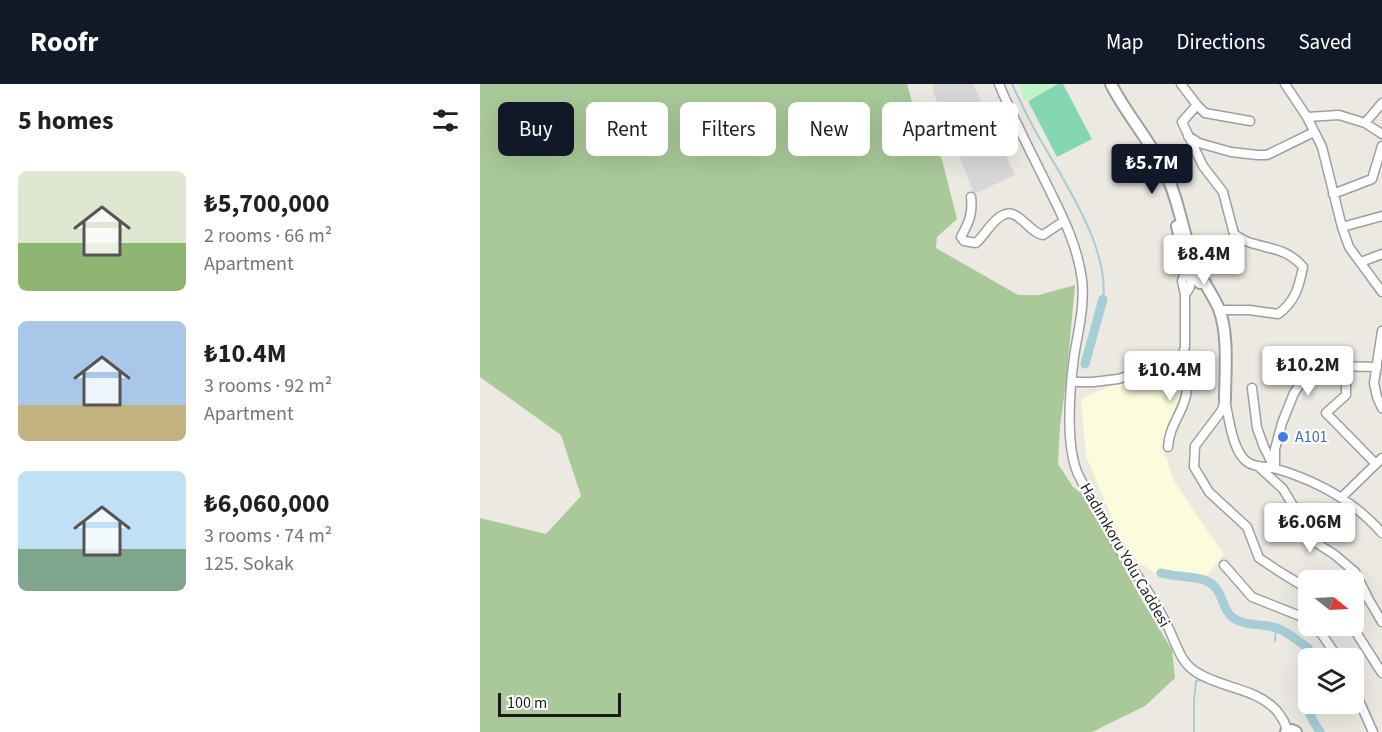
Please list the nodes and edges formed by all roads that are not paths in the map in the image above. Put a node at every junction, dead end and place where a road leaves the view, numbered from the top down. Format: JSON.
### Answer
{"nodes":[{"id":1,"x":999,"y":84,"type":"edge"},
{"id":2,"x":1106,"y":84,"type":"edge"},
{"id":3,"x":1111,"y":84,"type":"edge"},
{"id":4,"x":1180,"y":84,"type":"edge"},
{"id":5,"x":1286,"y":84,"type":"edge"},
{"id":6,"x":1382,"y":103,"type":"edge"},
{"id":7,"x":1197,"y":105,"type":"junction"},
{"id":8,"x":1306,"y":117,"type":"junction"},
{"id":9,"x":1250,"y":121,"type":"dead end"},
{"id":10,"x":1365,"y":123,"type":"junction"},
{"id":11,"x":1314,"y":132,"type":"junction"},
{"id":12,"x":1382,"y":134,"type":"edge"},
{"id":13,"x":1188,"y":136,"type":"junction"},
{"id":14,"x":1382,"y":146,"type":"edge"},
{"id":15,"x":1333,"y":194,"type":"junction"},
{"id":16,"x":971,"y":197,"type":"dead end"},
{"id":17,"x":1382,"y":216,"type":"edge"},
{"id":18,"x":1064,"y":221,"type":"junction"},
{"id":19,"x":1342,"y":227,"type":"junction"},
{"id":20,"x":1382,"y":254,"type":"edge"},
{"id":21,"x":1361,"y":262,"type":"junction"},
{"id":22,"x":1193,"y":268,"type":"junction"},
{"id":23,"x":1382,"y":292,"type":"edge"},
{"id":24,"x":1219,"y":310,"type":"junction"},
{"id":25,"x":1382,"y":331,"type":"edge"},
{"id":26,"x":1183,"y":355,"type":"junction"},
{"id":27,"x":1346,"y":366,"type":"junction"},
{"id":28,"x":1377,"y":367,"type":"junction"},
{"id":29,"x":1071,"y":382,"type":"junction"},
{"id":30,"x":1252,"y":388,"type":"dead end"},
{"id":31,"x":1225,"y":400,"type":"junction"},
{"id":32,"x":1382,"y":408,"type":"edge"},
{"id":33,"x":1168,"y":447,"type":"dead end"},
{"id":34,"x":1379,"y":461,"type":"edge"},
{"id":35,"x":1258,"y":466,"type":"junction"},
{"id":36,"x":1275,"y":468,"type":"junction"},
{"id":37,"x":1342,"y":497,"type":"junction"},
{"id":38,"x":1382,"y":532,"type":"edge"},
{"id":39,"x":1224,"y":565,"type":"dead end"},
{"id":40,"x":1298,"y":583,"type":"edge"},
{"id":41,"x":1298,"y":615,"type":"edge"},
{"id":42,"x":1382,"y":622,"type":"edge"},
{"id":43,"x":1358,"y":636,"type":"edge"},
{"id":44,"x":1382,"y":673,"type":"edge"},
{"id":45,"x":1364,"y":712,"type":"edge"},
{"id":46,"x":1290,"y":732,"type":"edge"},
{"id":47,"x":1373,"y":732,"type":"edge"}],
"edges":[{"from":1,"to":18,"type":"street","name":"Hadımkoru Yolu Caddesi"},
{"from":2,"to":22,"type":"street"},
{"from":3,"to":22,"type":"street"},
{"from":4,"to":7,"type":"street"},
{"from":5,"to":8,"type":"street"},
{"from":6,"to":10,"type":"street"},
{"from":7,"to":9,"type":"street"},
{"from":7,"to":13,"type":"street"},
{"from":8,"to":10,"type":"street"},
{"from":8,"to":11,"type":"street"},
{"from":10,"to":12,"type":"street"},
{"from":11,"to":13,"type":"street"},
{"from":11,"to":15,"type":"street"},
{"from":13,"to":24,"type":"street"},
{"from":14,"to":15,"type":"street"},
{"from":15,"to":19,"type":"street"},
{"from":16,"to":18,"type":"street"},
{"from":17,"to":19,"type":"street"},
{"from":18,"to":29,"type":"street","name":"Hadımkoru Yolu Caddesi"},
{"from":19,"to":21,"type":"street"},
{"from":20,"to":21,"type":"street"},
{"from":21,"to":23,"type":"street"},
{"from":22,"to":24,"type":"street"},
{"from":22,"to":26,"type":"street"},
{"from":24,"to":31,"type":"street"},
{"from":25,"to":28,"type":"street"},
{"from":26,"to":29,"type":"street"},
{"from":26,"to":33,"type":"street"},
{"from":27,"to":28,"type":"street"},
{"from":27,"to":34,"type":"street"},
{"from":27,"to":36,"type":"street"},
{"from":28,"to":32,"type":"street"},
{"from":29,"to":46,"type":"street","name":"Hadımkoru Yolu Caddesi"},
{"from":30,"to":36,"type":"street"},
{"from":31,"to":35,"type":"street"},
{"from":31,"to":40,"type":"street"},
{"from":34,"to":37,"type":"street"},
{"from":35,"to":36,"type":"street"},
{"from":35,"to":42,"type":"street"},
{"from":36,"to":37,"type":"street"},
{"from":37,"to":38,"type":"street"},
{"from":39,"to":41,"type":"street"},
{"from":43,"to":44,"type":"street"},
{"from":45,"to":47,"type":"street"}]}
